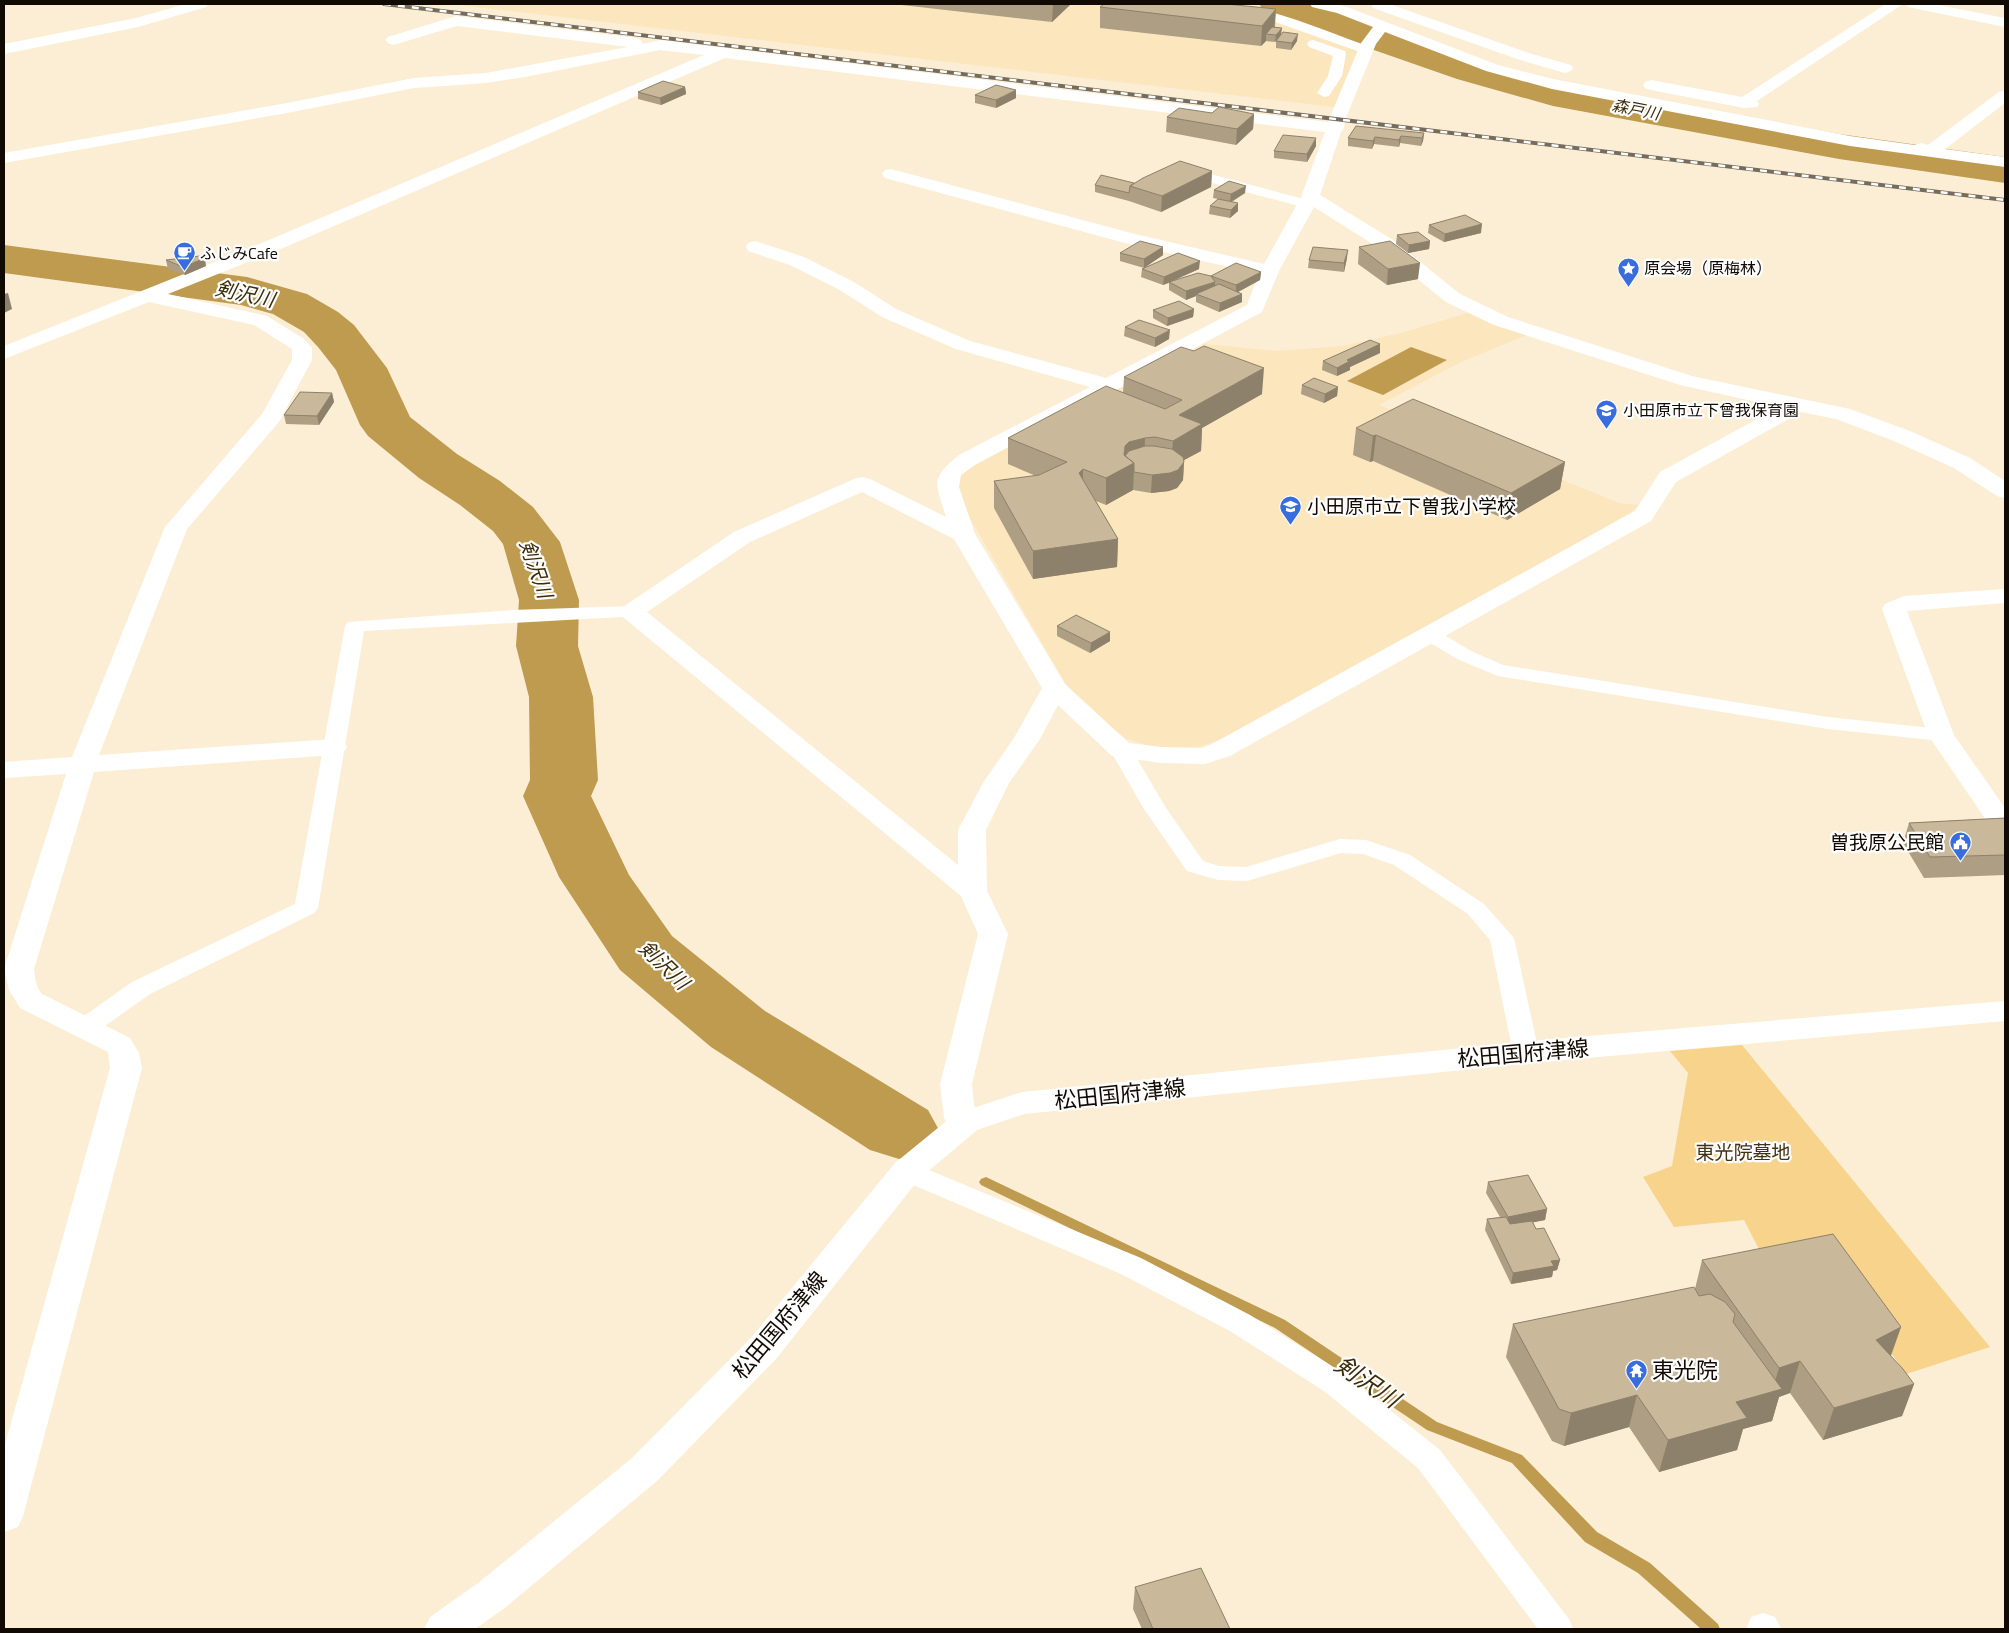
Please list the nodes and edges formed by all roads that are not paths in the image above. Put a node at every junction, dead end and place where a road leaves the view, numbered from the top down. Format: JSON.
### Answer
{"nodes":[{"id":1,"x":201,"y":4,"type":"edge"},
{"id":2,"x":1222,"y":4,"type":"edge"},
{"id":3,"x":1317,"y":4,"type":"edge"},
{"id":4,"x":1375,"y":4,"type":"edge"},
{"id":5,"x":1896,"y":4,"type":"edge"},
{"id":6,"x":1913,"y":4,"type":"edge"},
{"id":7,"x":1258,"y":12,"type":"junction"},
{"id":8,"x":2005,"y":23,"type":"edge"},
{"id":9,"x":1382,"y":26,"type":"junction"},
{"id":10,"x":393,"y":40,"type":"dead end"},
{"id":11,"x":660,"y":45,"type":"junction"},
{"id":12,"x":1368,"y":47,"type":"junction"},
{"id":13,"x":4,"y":49,"type":"edge"},
{"id":14,"x":724,"y":52,"type":"junction"},
{"id":15,"x":1581,"y":71,"type":"dead end"},
{"id":16,"x":1638,"y":82,"type":"dead end"},
{"id":17,"x":1324,"y":93,"type":"dead end"},
{"id":18,"x":2005,"y":95,"type":"edge"},
{"id":19,"x":1744,"y":103,"type":"junction"},
{"id":20,"x":1763,"y":107,"type":"dead end"},
{"id":21,"x":1800,"y":116,"type":"dead end"},
{"id":22,"x":1336,"y":128,"type":"junction"},
{"id":23,"x":1931,"y":151,"type":"junction"},
{"id":24,"x":4,"y":158,"type":"edge"},
{"id":25,"x":2005,"y":162,"type":"edge"},
{"id":26,"x":1184,"y":171,"type":"edge"},
{"id":27,"x":891,"y":174,"type":"dead end"},
{"id":28,"x":1308,"y":201,"type":"junction"},
{"id":29,"x":755,"y":247,"type":"dead end"},
{"id":30,"x":1270,"y":271,"type":"junction"},
{"id":31,"x":156,"y":293,"type":"junction"},
{"id":32,"x":4,"y":353,"type":"edge"},
{"id":33,"x":1108,"y":385,"type":"junction"},
{"id":34,"x":1798,"y":405,"type":"junction"},
{"id":35,"x":2005,"y":491,"type":"edge"},
{"id":36,"x":963,"y":534,"type":"junction"},
{"id":37,"x":2005,"y":596,"type":"edge"},
{"id":38,"x":632,"y":612,"type":"junction"},
{"id":39,"x":1431,"y":635,"type":"junction"},
{"id":40,"x":1055,"y":688,"type":"junction"},
{"id":41,"x":1941,"y":735,"type":"junction"},
{"id":42,"x":334,"y":747,"type":"junction"},
{"id":43,"x":1121,"y":750,"type":"junction"},
{"id":44,"x":82,"y":766,"type":"junction"},
{"id":45,"x":4,"y":770,"type":"edge"},
{"id":46,"x":2005,"y":827,"type":"edge"},
{"id":47,"x":974,"y":891,"type":"junction"},
{"id":48,"x":2005,"y":1011,"type":"edge"},
{"id":49,"x":86,"y":1027,"type":"junction"},
{"id":50,"x":1526,"y":1053,"type":"junction"},
{"id":51,"x":966,"y":1122,"type":"junction"},
{"id":52,"x":907,"y":1171,"type":"junction"},
{"id":53,"x":4,"y":1516,"type":"edge"},
{"id":54,"x":444,"y":1629,"type":"edge"},
{"id":55,"x":1557,"y":1629,"type":"edge"}],
"edges":[{"from":1,"to":13,"type":"street"},
{"from":2,"to":7,"type":"lane"},
{"from":3,"to":9,"type":"street"},
{"from":4,"to":15,"type":"street"},
{"from":5,"to":19,"type":"street"},
{"from":6,"to":8,"type":"street"},
{"from":7,"to":12,"type":"lane"},
{"from":7,"to":17,"type":"lane"},
{"from":9,"to":12,"type":"street"},
{"from":9,"to":23,"type":"street"},
{"from":10,"to":11,"type":"street"},
{"from":11,"to":14,"type":"street"},
{"from":11,"to":24,"type":"street"},
{"from":12,"to":22,"type":"street"},
{"from":14,"to":22,"type":"street"},
{"from":14,"to":31,"type":"street"},
{"from":16,"to":19,"type":"street"},
{"from":18,"to":23,"type":"street"},
{"from":19,"to":20,"type":"street"},
{"from":21,"to":23,"type":"street"},
{"from":22,"to":28,"type":"street"},
{"from":23,"to":25,"type":"street"},
{"from":26,"to":28,"type":"lane"},
{"from":27,"to":30,"type":"street"},
{"from":28,"to":30,"type":"street"},
{"from":28,"to":34,"type":"street"},
{"from":29,"to":33,"type":"street"},
{"from":30,"to":33,"type":"street"},
{"from":31,"to":32,"type":"street"},
{"from":31,"to":44,"type":"street"},
{"from":33,"to":36,"type":"street"},
{"from":34,"to":35,"type":"street"},
{"from":34,"to":39,"type":"street"},
{"from":36,"to":38,"type":"street"},
{"from":36,"to":40,"type":"street"},
{"from":37,"to":41,"type":"street"},
{"from":38,"to":42,"type":"lane"},
{"from":38,"to":47,"type":"street"},
{"from":39,"to":41,"type":"lane"},
{"from":39,"to":43,"type":"street"},
{"from":40,"to":43,"type":"street"},
{"from":40,"to":47,"type":"street"},
{"from":41,"to":46,"type":"street"},
{"from":42,"to":44,"type":"street"},
{"from":42,"to":49,"type":"lane"},
{"from":43,"to":50,"type":"lane"},
{"from":44,"to":45,"type":"street"},
{"from":44,"to":49,"type":"street"},
{"from":47,"to":51,"type":"street"},
{"from":48,"to":50,"type":"street","name":"松田国府津線"},
{"from":49,"to":53,"type":"street"},
{"from":50,"to":51,"type":"street","name":"松田国府津線"},
{"from":51,"to":52,"type":"street","name":"松田国府津線"},
{"from":52,"to":54,"type":"street","name":"松田国府津線"},
{"from":52,"to":55,"type":"lane"}]}
